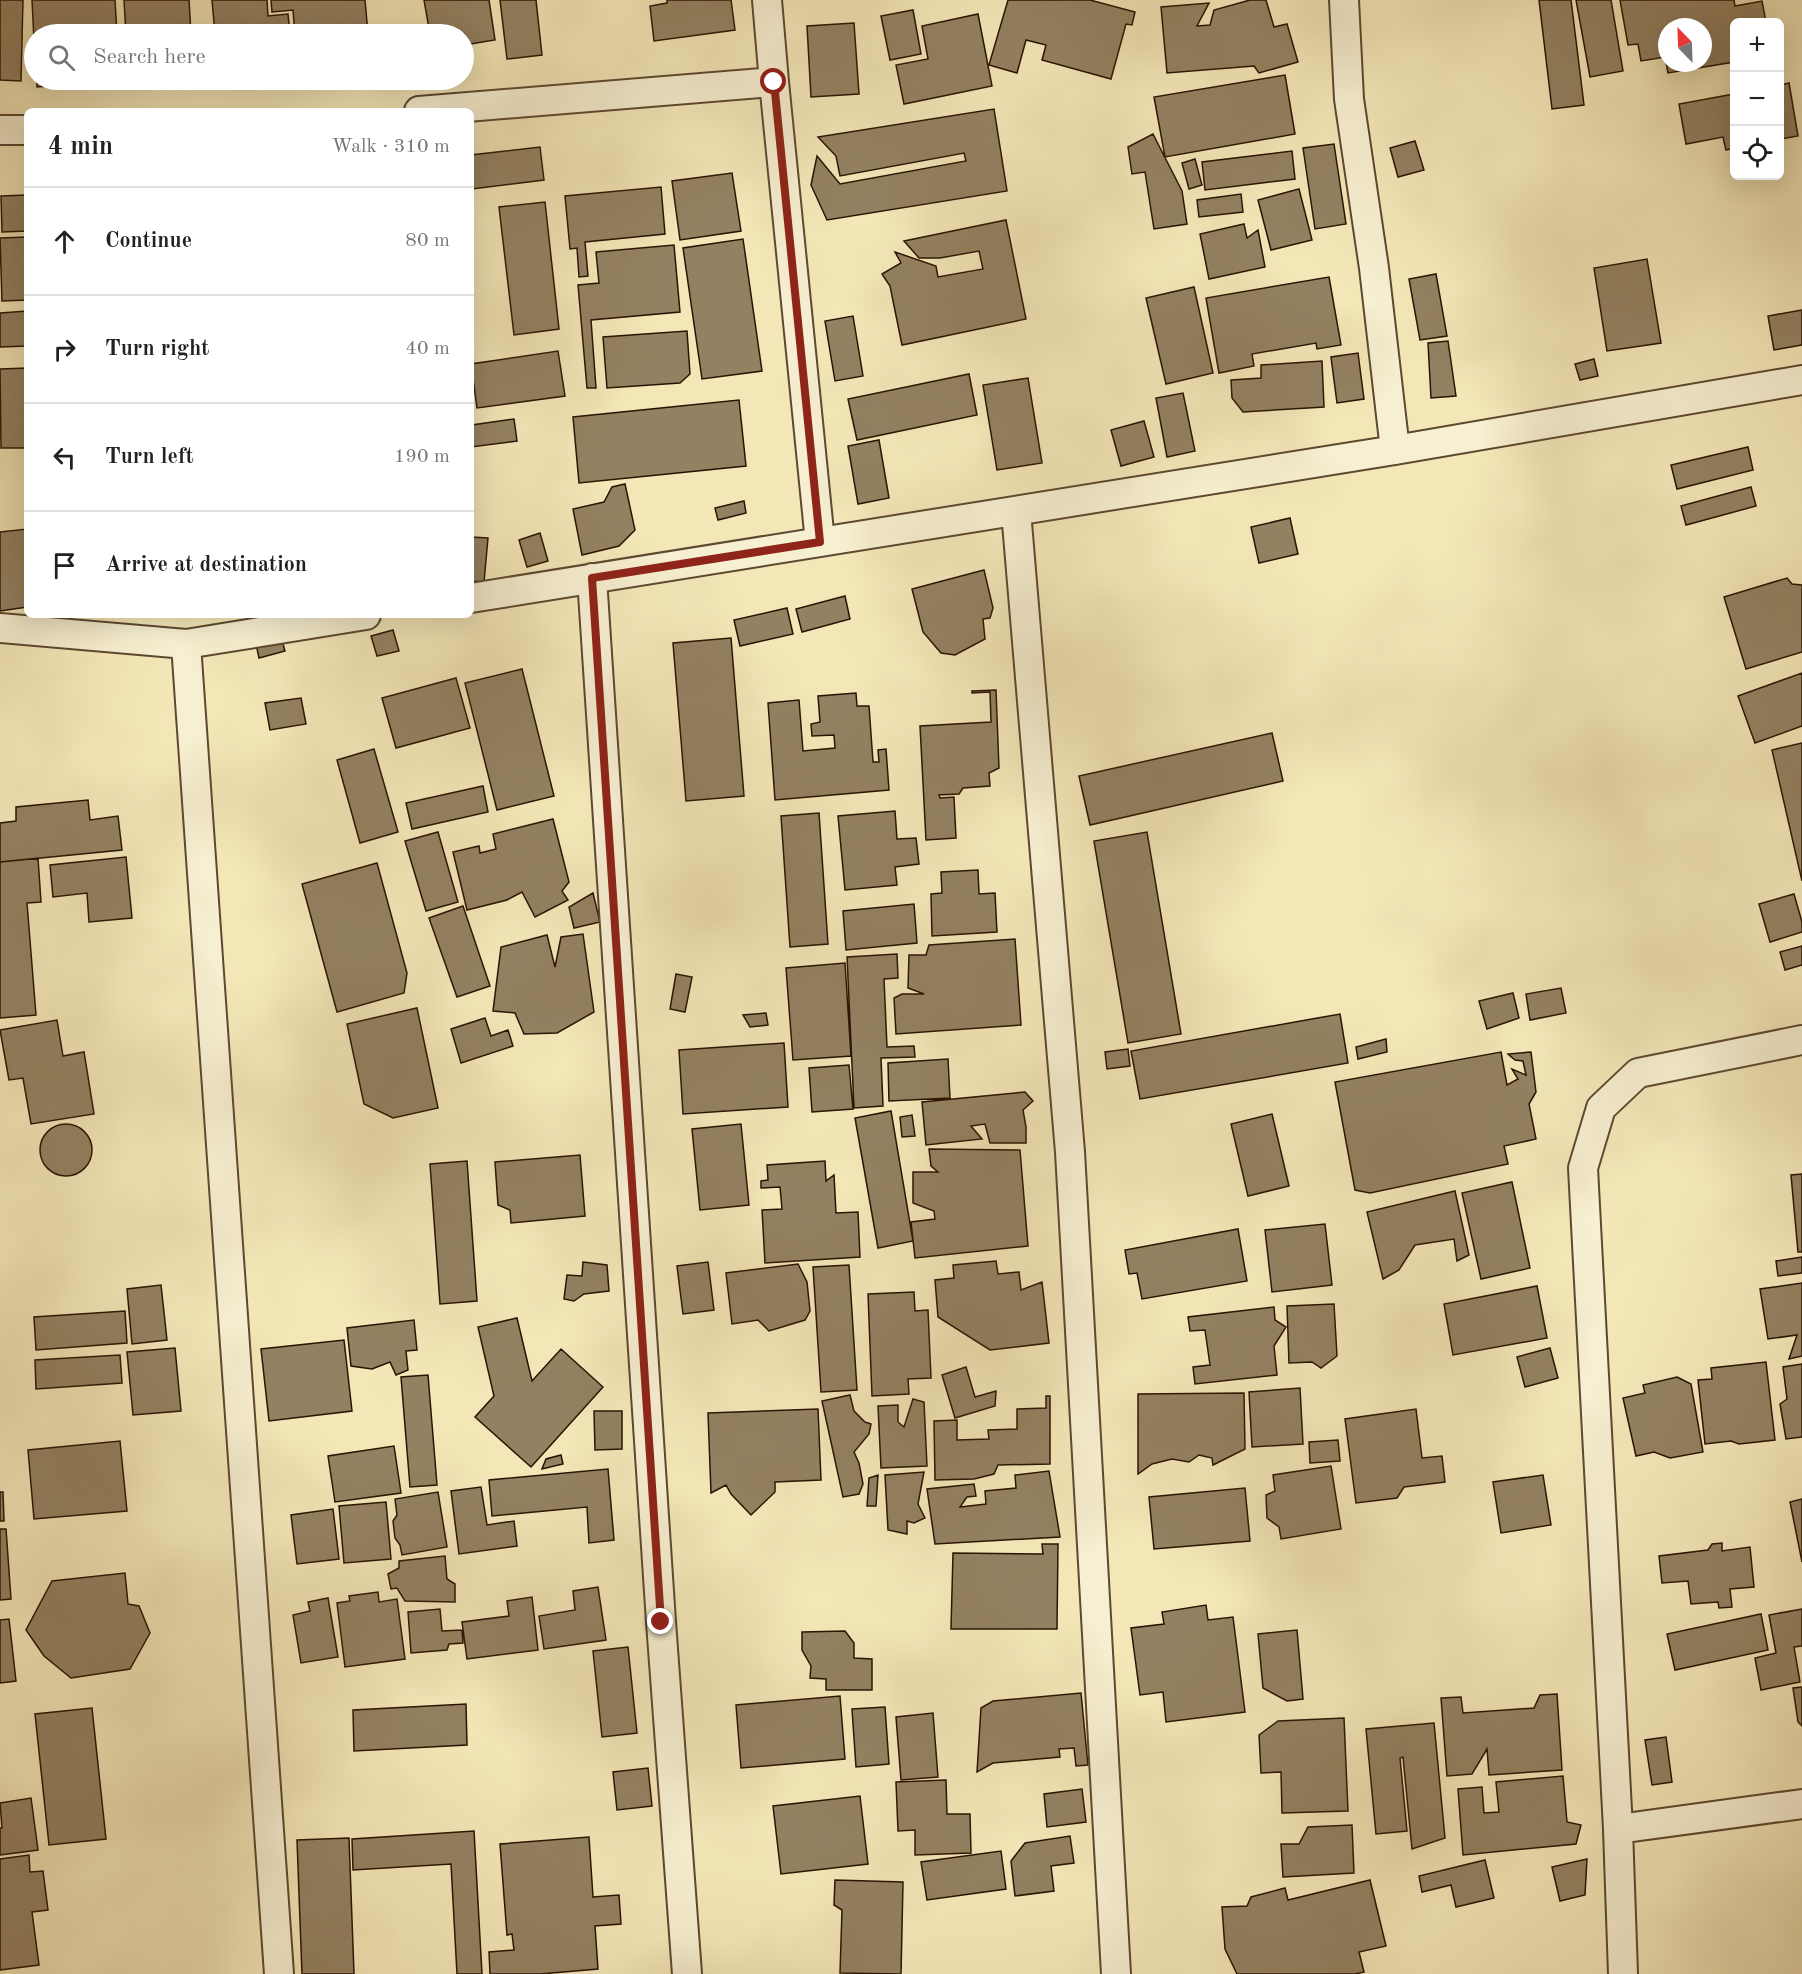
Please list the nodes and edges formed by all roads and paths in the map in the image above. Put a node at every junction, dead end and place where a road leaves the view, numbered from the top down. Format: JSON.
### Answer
{"nodes":[{"id":1,"x":767,"y":0,"type":"edge"},
{"id":2,"x":1344,"y":0,"type":"edge"},
{"id":3,"x":774,"y":82,"type":"junction"},
{"id":4,"x":456,"y":108,"type":"edge"},
{"id":5,"x":0,"y":130,"type":"edge"},
{"id":6,"x":24,"y":130,"type":"edge"},
{"id":7,"x":1802,"y":380,"type":"edge"},
{"id":8,"x":1395,"y":450,"type":"junction"},
{"id":9,"x":1016,"y":511,"type":"junction"},
{"id":10,"x":820,"y":542,"type":"junction"},
{"id":11,"x":592,"y":578,"type":"junction"},
{"id":12,"x":474,"y":598,"type":"edge"},
{"id":13,"x":347,"y":618,"type":"edge"},
{"id":14,"x":0,"y":628,"type":"edge"},
{"id":15,"x":186,"y":644,"type":"junction"},
{"id":16,"x":1802,"y":1040,"type":"edge"},
{"id":17,"x":1802,"y":1804,"type":"edge"},
{"id":18,"x":1618,"y":1829,"type":"junction"},
{"id":19,"x":279,"y":1974,"type":"edge"},
{"id":20,"x":687,"y":1974,"type":"edge"},
{"id":21,"x":1116,"y":1974,"type":"edge"},
{"id":22,"x":1623,"y":1974,"type":"edge"}],
"edges":[{"from":1,"to":3,"type":"street"},
{"from":2,"to":8,"type":"street"},
{"from":3,"to":4,"type":"street"},
{"from":3,"to":10,"type":"street"},
{"from":5,"to":6,"type":"street"},
{"from":7,"to":8,"type":"street"},
{"from":8,"to":9,"type":"street"},
{"from":9,"to":10,"type":"street"},
{"from":9,"to":21,"type":"street"},
{"from":10,"to":11,"type":"street"},
{"from":11,"to":12,"type":"street"},
{"from":11,"to":20,"type":"street"},
{"from":13,"to":15,"type":"street"},
{"from":14,"to":15,"type":"street"},
{"from":15,"to":19,"type":"street"},
{"from":16,"to":18,"type":"street"},
{"from":17,"to":18,"type":"street"},
{"from":18,"to":22,"type":"street"}]}
